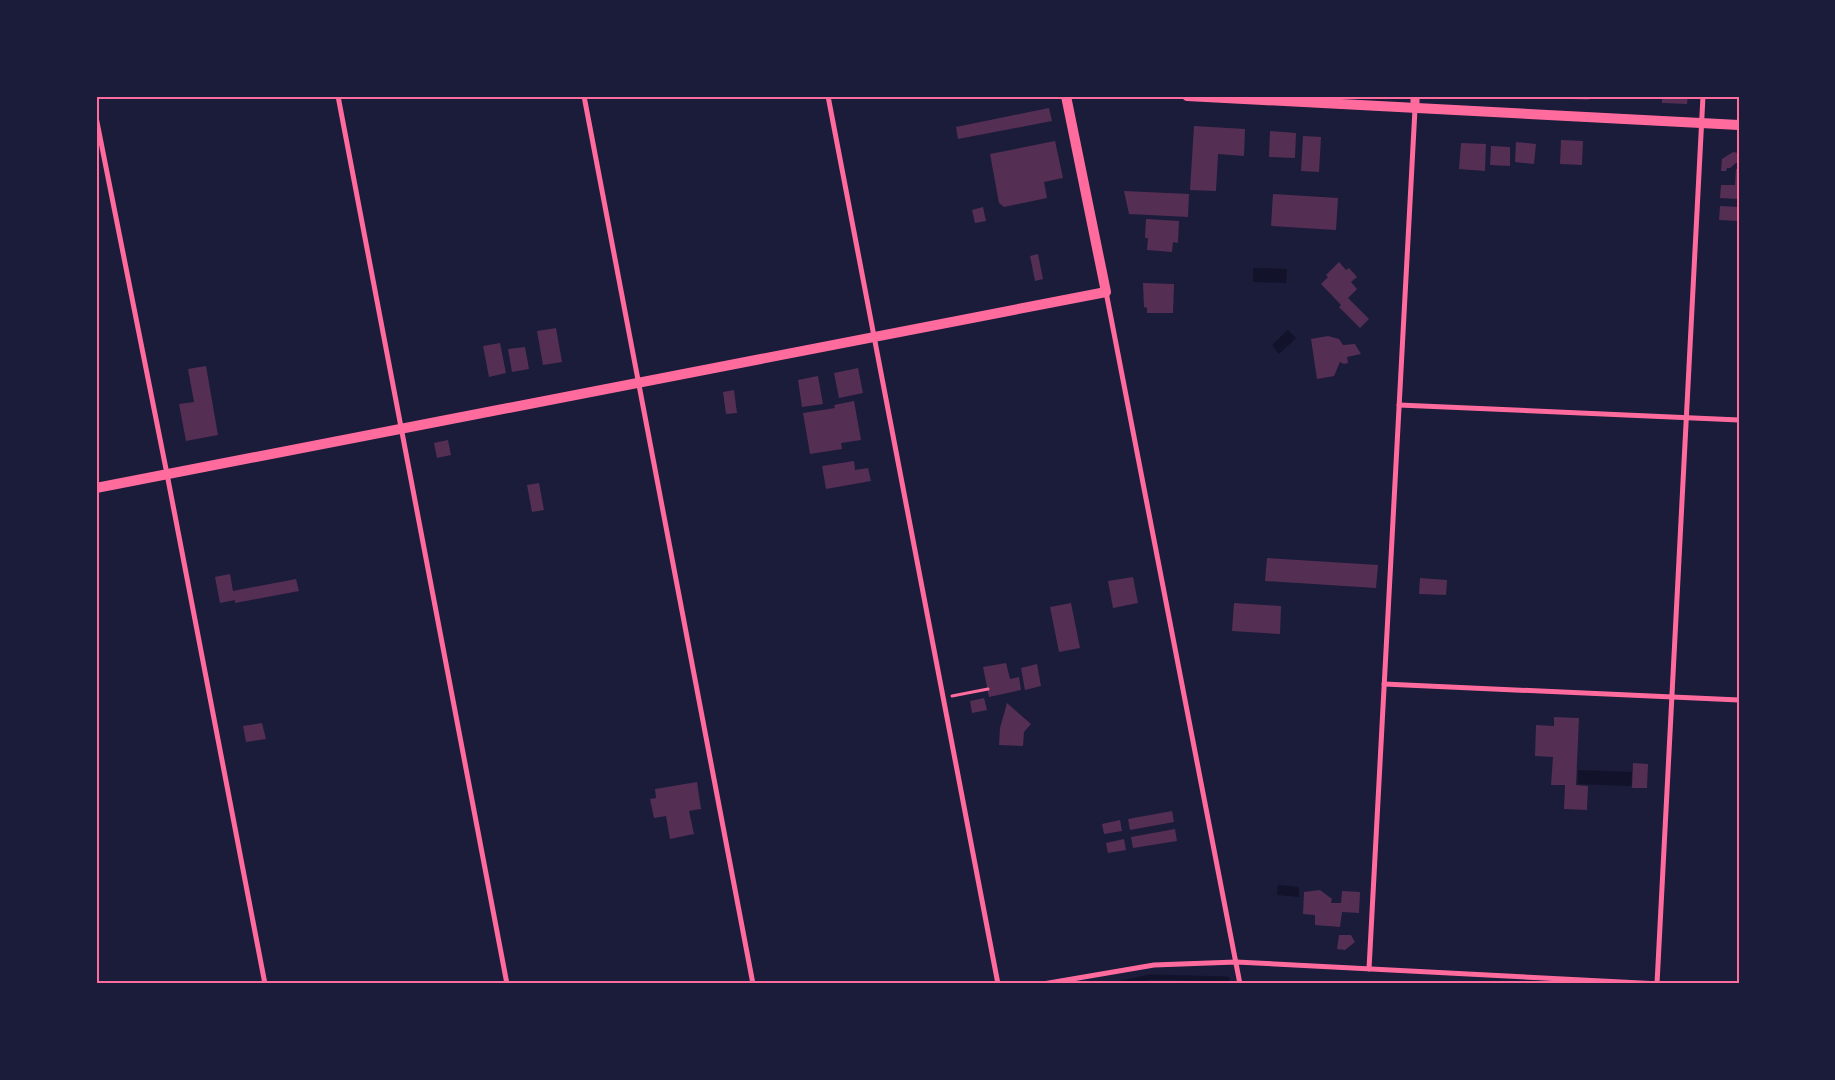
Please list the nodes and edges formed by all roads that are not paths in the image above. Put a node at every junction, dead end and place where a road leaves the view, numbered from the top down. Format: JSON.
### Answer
{"nodes":[{"id":1,"x":338,"y":96,"type":"edge"},
{"id":2,"x":584,"y":96,"type":"edge"},
{"id":3,"x":828,"y":96,"type":"edge"},
{"id":4,"x":1066,"y":96,"type":"edge"},
{"id":5,"x":1187,"y":96,"type":"edge"},
{"id":6,"x":1415,"y":96,"type":"edge"},
{"id":7,"x":1703,"y":96,"type":"edge"},
{"id":8,"x":1415,"y":108,"type":"junction"},
{"id":9,"x":96,"y":118,"type":"edge"},
{"id":10,"x":1702,"y":124,"type":"junction"},
{"id":11,"x":1739,"y":126,"type":"edge"},
{"id":12,"x":1106,"y":292,"type":"junction"},
{"id":13,"x":874,"y":337,"type":"junction"},
{"id":14,"x":638,"y":383,"type":"junction"},
{"id":15,"x":1399,"y":405,"type":"junction"},
{"id":16,"x":1686,"y":418,"type":"junction"},
{"id":17,"x":1739,"y":420,"type":"edge"},
{"id":18,"x":401,"y":429,"type":"junction"},
{"id":19,"x":167,"y":474,"type":"junction"},
{"id":20,"x":96,"y":488,"type":"edge"},
{"id":21,"x":1384,"y":684,"type":"junction"},
{"id":22,"x":1672,"y":697,"type":"junction"},
{"id":23,"x":1739,"y":700,"type":"edge"},
{"id":24,"x":1236,"y":962,"type":"junction"},
{"id":25,"x":1369,"y":969,"type":"junction"},
{"id":26,"x":265,"y":984,"type":"edge"},
{"id":27,"x":507,"y":984,"type":"edge"},
{"id":28,"x":753,"y":984,"type":"edge"},
{"id":29,"x":998,"y":984,"type":"edge"},
{"id":30,"x":1043,"y":984,"type":"edge"},
{"id":31,"x":1240,"y":984,"type":"edge"},
{"id":32,"x":1658,"y":984,"type":"edge"}],
"edges":[{"from":1,"to":18,"type":"street"},
{"from":2,"to":14,"type":"street"},
{"from":3,"to":13,"type":"street"},
{"from":4,"to":12,"type":"main road"},
{"from":5,"to":8,"type":"main road"},
{"from":6,"to":8,"type":"street"},
{"from":7,"to":10,"type":"street"},
{"from":8,"to":10,"type":"main road"},
{"from":8,"to":15,"type":"street"},
{"from":9,"to":19,"type":"street"},
{"from":10,"to":11,"type":"main road"},
{"from":10,"to":16,"type":"street"},
{"from":12,"to":13,"type":"main road"},
{"from":12,"to":24,"type":"street"},
{"from":13,"to":14,"type":"main road"},
{"from":13,"to":29,"type":"street"},
{"from":14,"to":18,"type":"main road"},
{"from":14,"to":28,"type":"street"},
{"from":15,"to":16,"type":"street"},
{"from":15,"to":21,"type":"street"},
{"from":16,"to":17,"type":"street"},
{"from":16,"to":22,"type":"street"},
{"from":18,"to":19,"type":"main road"},
{"from":18,"to":27,"type":"street"},
{"from":19,"to":20,"type":"main road"},
{"from":19,"to":26,"type":"street"},
{"from":21,"to":22,"type":"street"},
{"from":21,"to":25,"type":"street"},
{"from":22,"to":23,"type":"street"},
{"from":22,"to":32,"type":"street"},
{"from":24,"to":25,"type":"street"},
{"from":24,"to":30,"type":"street"},
{"from":24,"to":31,"type":"street"},
{"from":25,"to":32,"type":"street"}]}
